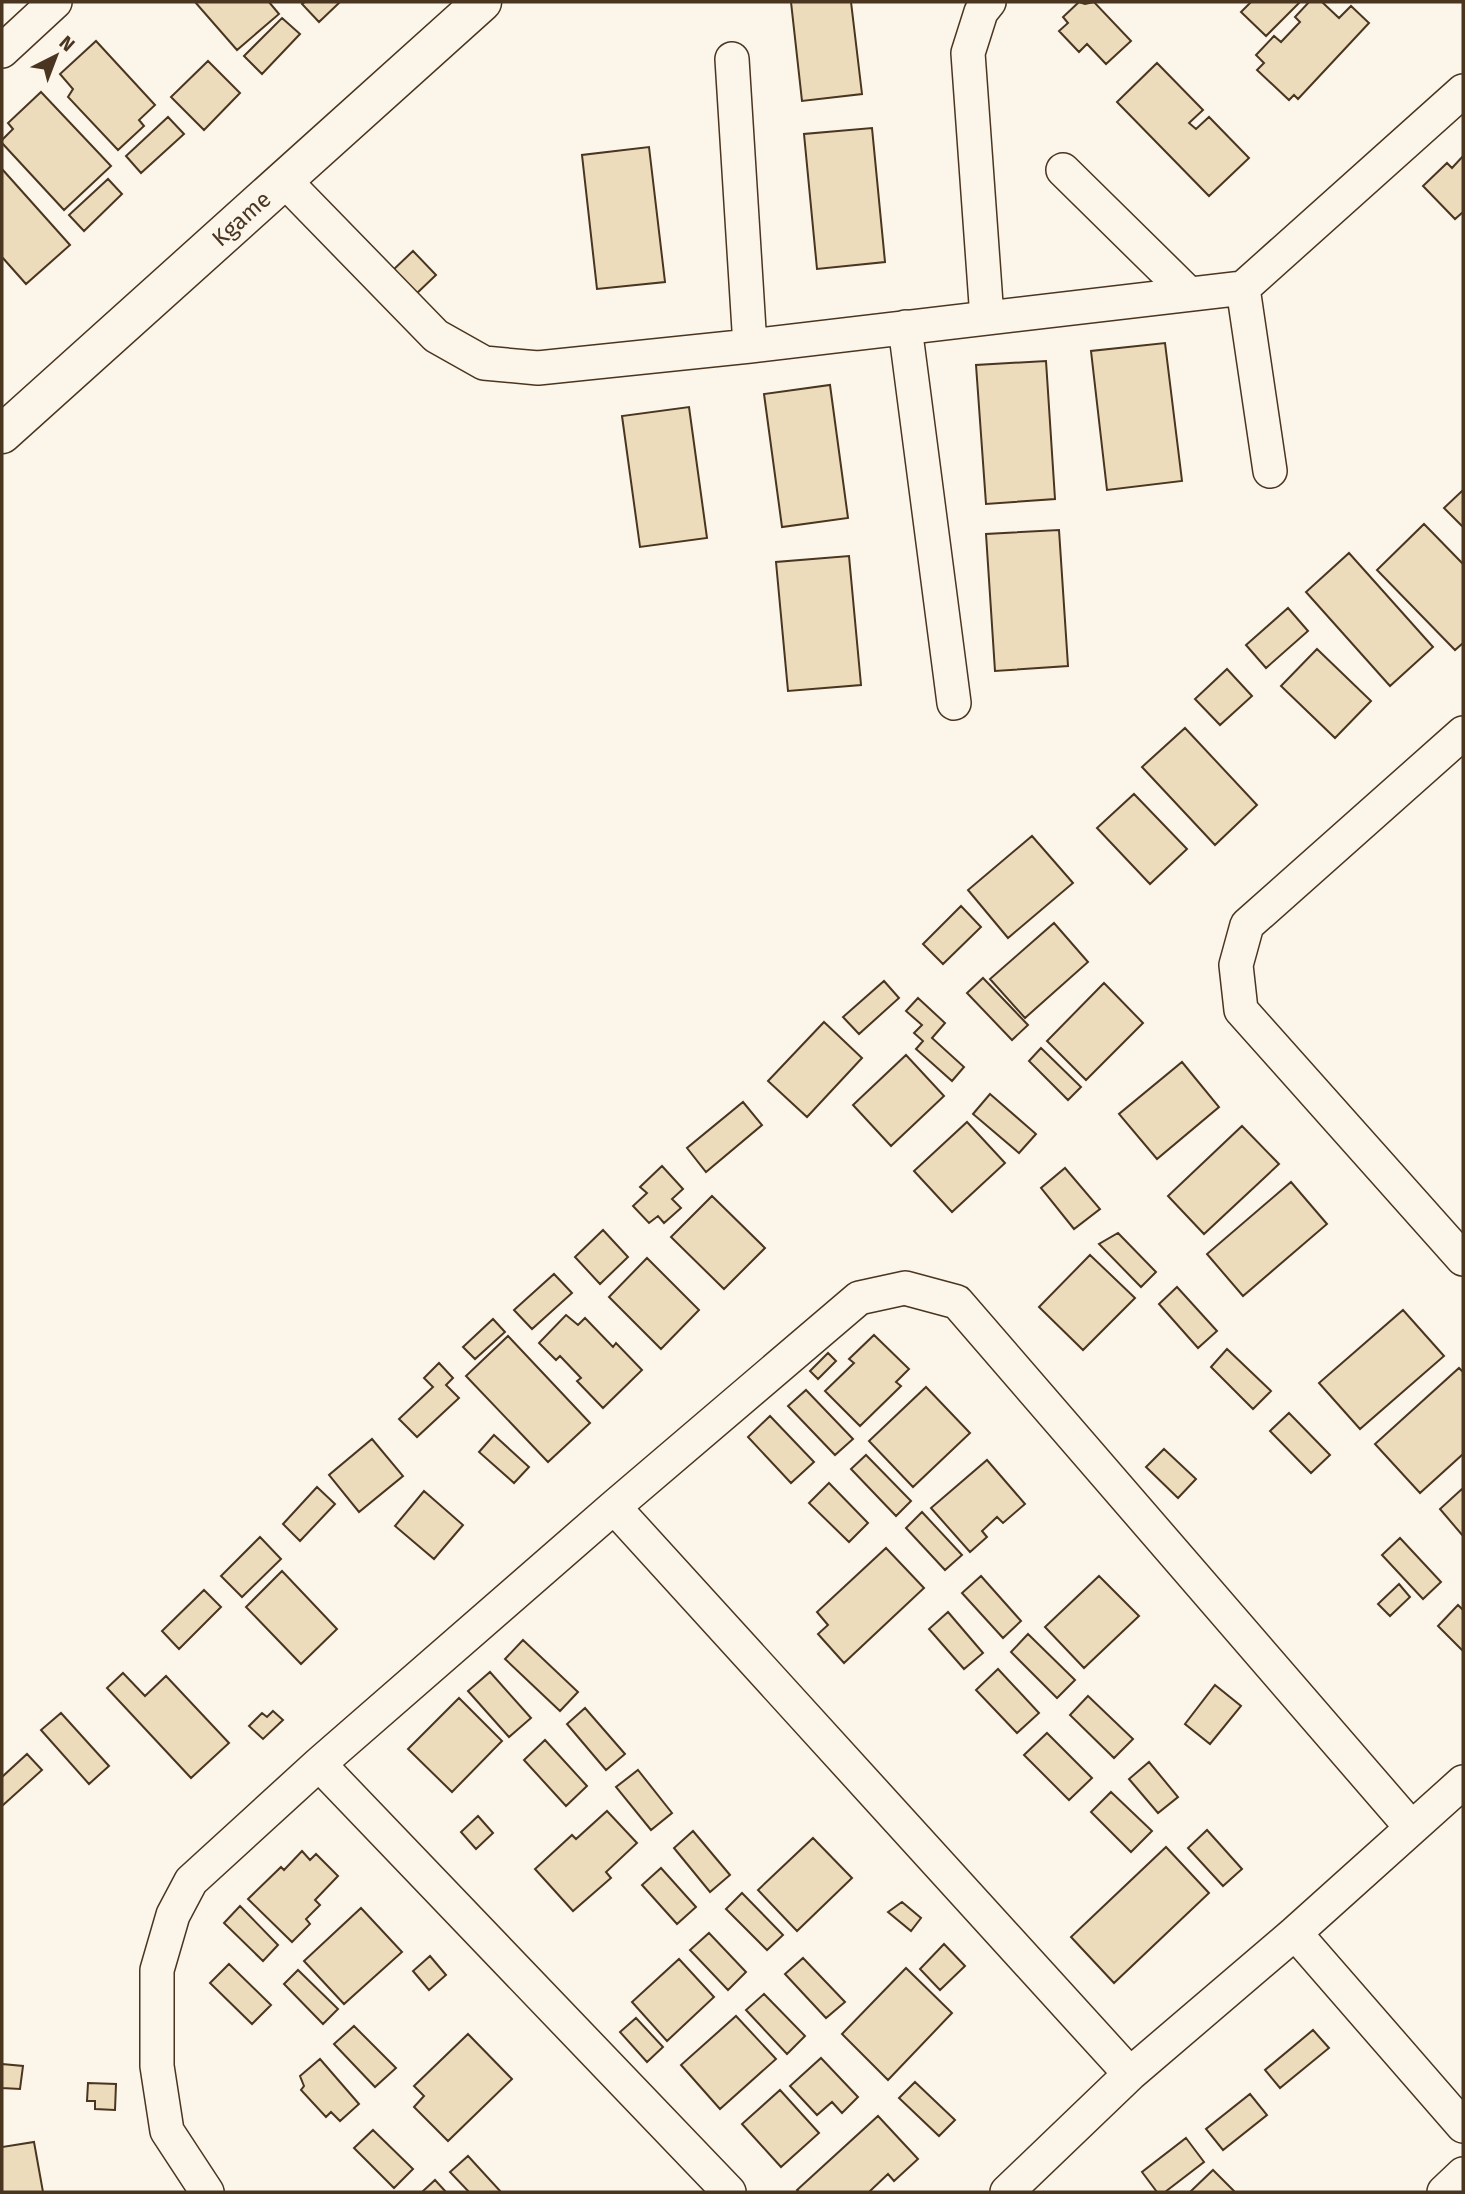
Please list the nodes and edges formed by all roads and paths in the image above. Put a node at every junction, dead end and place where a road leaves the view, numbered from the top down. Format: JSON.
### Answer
{"nodes":[{"id":1,"x":55,"y":2,"type":"edge"},
{"id":2,"x":482,"y":2,"type":"edge"},
{"id":3,"x":989,"y":2,"type":"edge"},
{"id":4,"x":2,"y":51,"type":"edge"},
{"id":5,"x":732,"y":59,"type":"dead end"},
{"id":6,"x":1463,"y":91,"type":"edge"},
{"id":7,"x":1063,"y":170,"type":"dead end"},
{"id":8,"x":285,"y":181,"type":"junction"},
{"id":9,"x":1244,"y":288,"type":"junction"},
{"id":10,"x":1189,"y":294,"type":"junction"},
{"id":11,"x":987,"y":318,"type":"junction"},
{"id":12,"x":905,"y":327,"type":"junction"},
{"id":13,"x":750,"y":346,"type":"junction"},
{"id":14,"x":2,"y":434,"type":"edge"},
{"id":15,"x":1270,"y":471,"type":"dead end"},
{"id":16,"x":954,"y":703,"type":"dead end"},
{"id":17,"x":1463,"y":733,"type":"edge"},
{"id":18,"x":1463,"y":1259,"type":"edge"},
{"id":19,"x":614,"y":1507,"type":"junction"},
{"id":20,"x":319,"y":1764,"type":"junction"},
{"id":21,"x":1463,"y":1782,"type":"edge"},
{"id":22,"x":1410,"y":1828,"type":"junction"},
{"id":23,"x":1295,"y":1933,"type":"junction"},
{"id":24,"x":1130,"y":2074,"type":"junction"},
{"id":25,"x":1463,"y":2126,"type":"edge"},
{"id":26,"x":1463,"y":2174,"type":"edge"},
{"id":27,"x":207,"y":2192,"type":"edge"},
{"id":28,"x":729,"y":2192,"type":"edge"},
{"id":29,"x":1007,"y":2192,"type":"edge"},
{"id":30,"x":1444,"y":2192,"type":"edge"}],
"edges":[{"from":1,"to":4,"type":"street"},
{"from":2,"to":8,"type":"street","name":"Kgame"},
{"from":3,"to":11,"type":"street"},
{"from":5,"to":13,"type":"street"},
{"from":6,"to":9,"type":"street"},
{"from":7,"to":10,"type":"street"},
{"from":8,"to":13,"type":"street"},
{"from":8,"to":14,"type":"street","name":"Kgame"},
{"from":9,"to":10,"type":"street"},
{"from":9,"to":15,"type":"street"},
{"from":10,"to":11,"type":"street"},
{"from":11,"to":12,"type":"street"},
{"from":12,"to":13,"type":"street"},
{"from":12,"to":16,"type":"street"},
{"from":17,"to":18,"type":"street"},
{"from":19,"to":20,"type":"street"},
{"from":19,"to":22,"type":"street"},
{"from":19,"to":24,"type":"street"},
{"from":20,"to":27,"type":"street"},
{"from":20,"to":28,"type":"street"},
{"from":21,"to":22,"type":"street"},
{"from":22,"to":23,"type":"street"},
{"from":23,"to":24,"type":"street"},
{"from":23,"to":25,"type":"street"},
{"from":24,"to":29,"type":"street"},
{"from":26,"to":30,"type":"street"}]}
